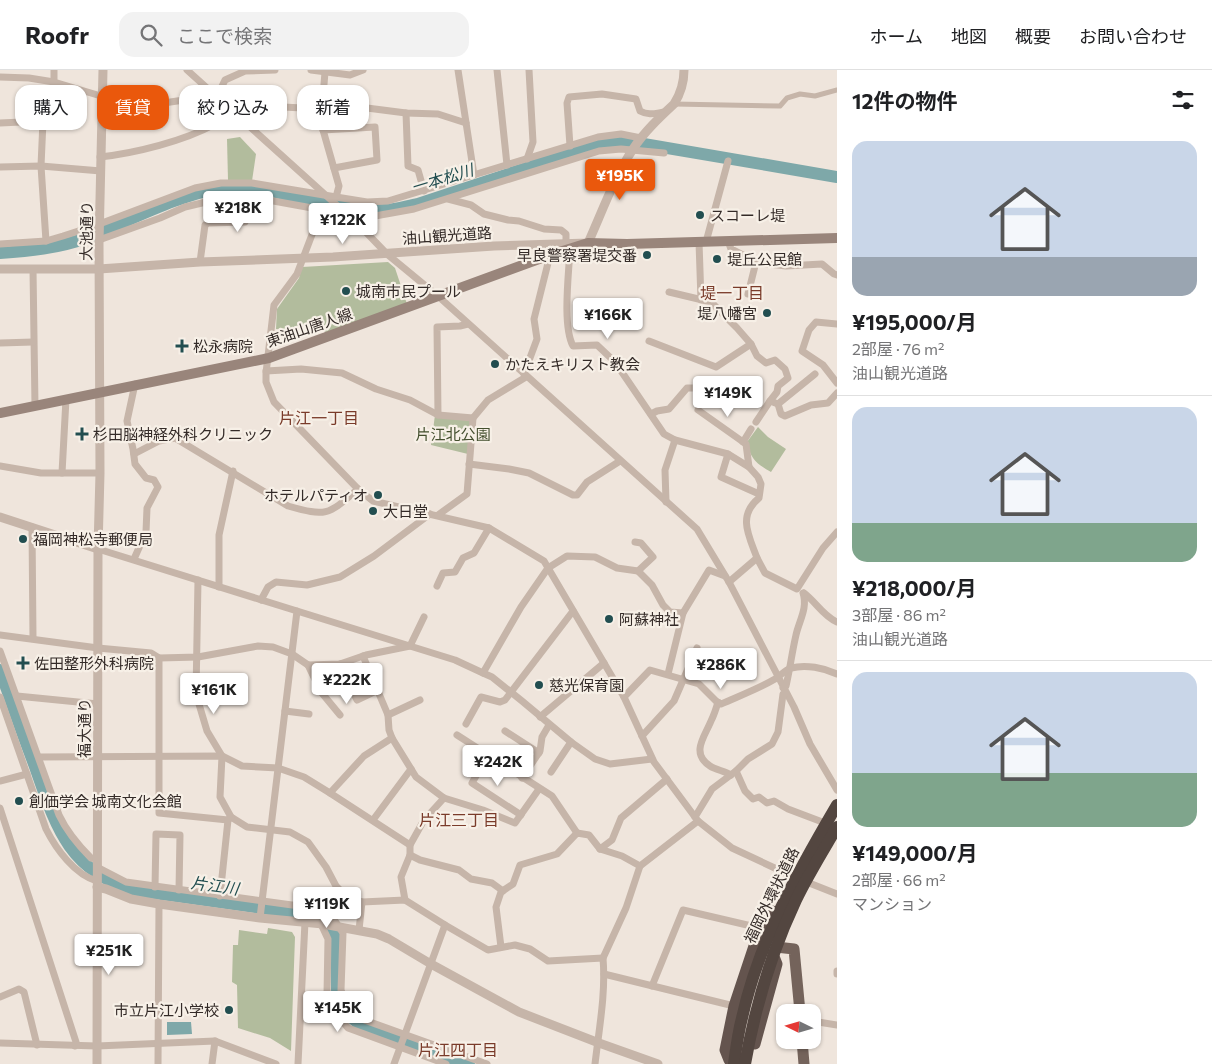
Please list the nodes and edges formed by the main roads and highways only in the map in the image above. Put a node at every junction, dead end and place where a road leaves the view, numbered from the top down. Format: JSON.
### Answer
{"nodes":[{"id":1,"x":837,"y":238,"type":"edge"},
{"id":2,"x":0,"y":413,"type":"edge"},
{"id":3,"x":837,"y":796,"type":"edge"},
{"id":4,"x":837,"y":803,"type":"edge"},
{"id":5,"x":833,"y":824,"type":"edge"},
{"id":6,"x":799,"y":875,"type":"junction"},
{"id":7,"x":776,"y":912,"type":"junction"},
{"id":8,"x":775,"y":951,"type":"junction"},
{"id":9,"x":799,"y":1004,"type":"edge"},
{"id":10,"x":803,"y":1049,"type":"edge"},
{"id":11,"x":731,"y":1063,"type":"edge"},
{"id":12,"x":744,"y":1064,"type":"edge"},
{"id":13,"x":804,"y":1064,"type":"edge"}],
"edges":[{"from":1,"to":2,"type":"main road","name":"東油山唐人線"},
{"from":3,"to":6,"type":"highway","bridge":true},
{"from":4,"to":5,"type":"highway","name":"福岡外環状道路"},
{"from":4,"to":6,"type":"highway","bridge":true},
{"from":5,"to":6,"type":"highway","name":"福岡外環状道路"},
{"from":5,"to":12,"type":"highway","bridge":true},
{"from":6,"to":7,"type":"highway","name":"福岡外環状道路"},
{"from":6,"to":8,"type":"highway","name":"福岡外環状道路"},
{"from":6,"to":11,"type":"highway","bridge":true},
{"from":7,"to":11,"type":"highway","name":"福岡外環状道路"},
{"from":7,"to":11,"type":"highway"},
{"from":8,"to":9,"type":"main road"},
{"from":8,"to":12,"type":"highway","name":"福岡外環状道路"},
{"from":10,"to":13,"type":"main road"}]}
